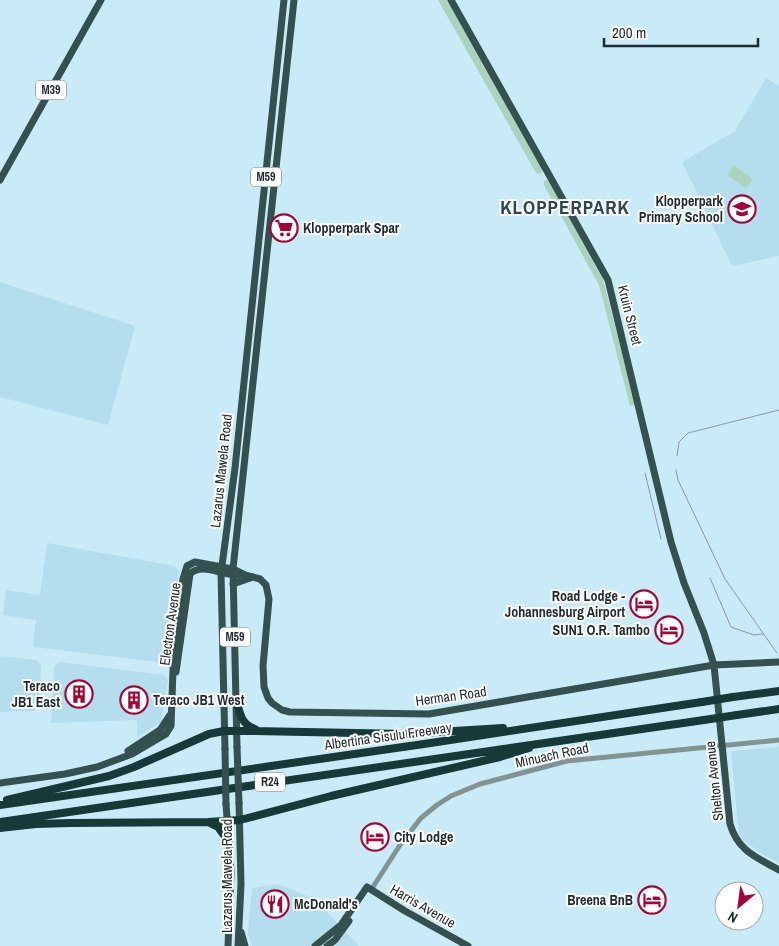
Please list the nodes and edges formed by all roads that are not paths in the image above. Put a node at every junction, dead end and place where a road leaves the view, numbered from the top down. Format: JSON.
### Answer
{"nodes":[{"id":1,"x":101,"y":0,"type":"edge"},
{"id":2,"x":284,"y":0,"type":"edge"},
{"id":3,"x":294,"y":0,"type":"edge"},
{"id":4,"x":451,"y":0,"type":"edge"},
{"id":5,"x":0,"y":180,"type":"edge"},
{"id":6,"x":274,"y":187,"type":"junction"},
{"id":7,"x":261,"y":216,"type":"junction"},
{"id":8,"x":222,"y":570,"type":"junction"},
{"id":9,"x":233,"y":572,"type":"junction"},
{"id":10,"x":253,"y":577,"type":"junction"},
{"id":11,"x":233,"y":584,"type":"junction"},
{"id":12,"x":779,"y":662,"type":"edge"},
{"id":13,"x":714,"y":665,"type":"junction"},
{"id":14,"x":173,"y":679,"type":"junction"},
{"id":15,"x":779,"y":691,"type":"edge"},
{"id":16,"x":236,"y":699,"type":"junction"},
{"id":17,"x":779,"y":709,"type":"edge"},
{"id":18,"x":517,"y":729,"type":"junction"},
{"id":19,"x":224,"y":731,"type":"junction"},
{"id":20,"x":236,"y":731,"type":"junction"},
{"id":21,"x":270,"y":732,"type":"junction"},
{"id":22,"x":779,"y":740,"type":"edge"},
{"id":23,"x":541,"y":744,"type":"junction"},
{"id":24,"x":722,"y":745,"type":"junction"},
{"id":25,"x":0,"y":783,"type":"edge"},
{"id":26,"x":0,"y":803,"type":"edge"},
{"id":27,"x":240,"y":820,"type":"junction"},
{"id":28,"x":228,"y":821,"type":"junction"},
{"id":29,"x":0,"y":822,"type":"edge"},
{"id":30,"x":208,"y":822,"type":"junction"},
{"id":31,"x":0,"y":828,"type":"edge"},
{"id":32,"x":229,"y":842,"type":"junction"},
{"id":33,"x":779,"y":870,"type":"edge"},
{"id":34,"x":370,"y":887,"type":"junction"},
{"id":35,"x":240,"y":929,"type":"junction"},
{"id":36,"x":228,"y":946,"type":"edge"},
{"id":37,"x":238,"y":946,"type":"edge"},
{"id":38,"x":245,"y":946,"type":"edge"},
{"id":39,"x":315,"y":946,"type":"edge"},
{"id":40,"x":327,"y":946,"type":"edge"},
{"id":41,"x":468,"y":946,"type":"edge"}],
"edges":[{"from":1,"to":5,"type":"main road","number":"M39"},
{"from":2,"to":7,"type":"main road","name":"Lazarus Mawela Road","number":"M59"},
{"from":3,"to":6,"type":"main road","name":"Lazarus Mawela Road","number":"M59"},
{"from":4,"to":13,"type":"main road","name":"Kruin Street"},
{"from":6,"to":7,"type":"main road"},
{"from":6,"to":9,"type":"main road","name":"Lazarus Mawela Road","number":"M59"},
{"from":7,"to":8,"type":"main road","name":"Lazarus Mawela Road","number":"M59"},
{"from":8,"to":9,"type":"main road"},
{"from":8,"to":14,"type":"main road","name":"Electron Avenue"},
{"from":8,"to":14,"type":"main road","name":"Electron Avenue"},
{"from":8,"to":19,"type":"main road","name":"Lazarus Mawela Road","number":"M59"},
{"from":9,"to":10,"type":"main road"},
{"from":9,"to":11,"type":"main road","name":"Lazarus Mawela Road","number":"M59"},
{"from":10,"to":11,"type":"main road"},
{"from":10,"to":13,"type":"main road","name":"Herman Road"},
{"from":11,"to":16,"type":"main road","name":"Lazarus Mawela Road","number":"M59"},
{"from":12,"to":13,"type":"main road","name":"Herman Road"},
{"from":13,"to":24,"type":"main road","name":"Shelton Avenue"},
{"from":14,"to":25,"type":"main road","name":"Electron Avenue"},
{"from":15,"to":18,"type":"highway","name":"Albertina Sisulu Freeway","number":"R24","bridge":true},
{"from":16,"to":20,"type":"main road","name":"Lazarus Mawela Road","number":"M59"},
{"from":16,"to":21,"type":"highway"},
{"from":17,"to":23,"type":"highway","name":"Albertina Sisulu Freeway","number":"R24","bridge":true},
{"from":18,"to":21,"type":"highway"},
{"from":18,"to":26,"type":"highway","name":"Albertina Sisulu Freeway","number":"R24"},
{"from":19,"to":20,"type":"highway"},
{"from":19,"to":26,"type":"highway"},
{"from":19,"to":28,"type":"main road","name":"Lazarus Mawela Road","number":"M59","bridge":true},
{"from":20,"to":21,"type":"highway"},
{"from":20,"to":27,"type":"main road","name":"Lazarus Mawela Road","number":"M59","bridge":true},
{"from":22,"to":24,"type":"street","name":"Minuach Road"},
{"from":23,"to":27,"type":"highway"},
{"from":23,"to":29,"type":"highway","name":"Albertina Sisulu Freeway","number":"R24"},
{"from":24,"to":33,"type":"main road","name":"Shelton Avenue"},
{"from":24,"to":34,"type":"street","name":"Minuach Road"},
{"from":27,"to":28,"type":"highway"},
{"from":27,"to":35,"type":"main road","name":"Lazarus Mawela Road","number":"M59"},
{"from":28,"to":30,"type":"highway"},
{"from":28,"to":32,"type":"main road","name":"Lazarus Mawela Road","number":"M59"},
{"from":30,"to":31,"type":"highway"},
{"from":30,"to":32,"type":"highway"},
{"from":32,"to":36,"type":"main road","name":"Lazarus Mawela Road","number":"M59"},
{"from":34,"to":39,"type":"main road"},
{"from":34,"to":40,"type":"main road"},
{"from":34,"to":41,"type":"main road","name":"Harris Avenue"},
{"from":35,"to":37,"type":"main road","name":"Lazarus Mawela Road","number":"M59"},
{"from":35,"to":38,"type":"main road"}]}
